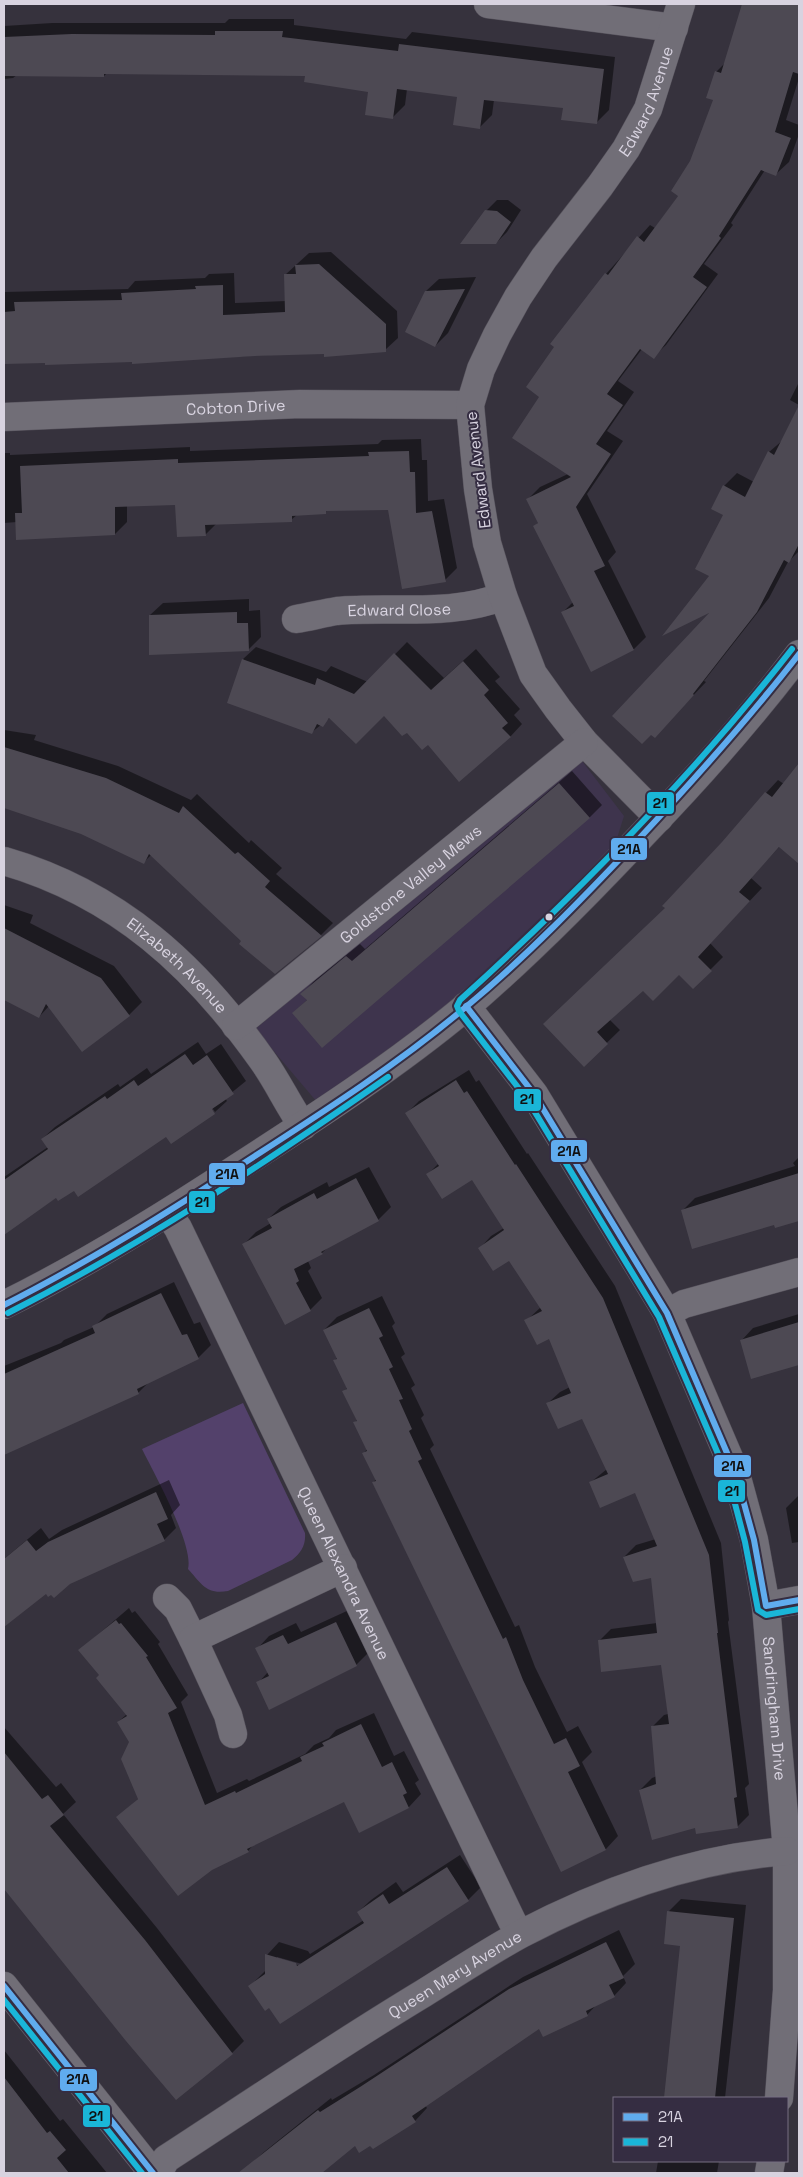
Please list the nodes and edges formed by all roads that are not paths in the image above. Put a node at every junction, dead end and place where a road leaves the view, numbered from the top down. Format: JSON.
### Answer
{"nodes":[{"id":1,"x":488,"y":4,"type":"edge"},
{"id":2,"x":678,"y":16,"type":"edge"},
{"id":3,"x":470,"y":404,"type":"junction"},
{"id":4,"x":4,"y":417,"type":"edge"},
{"id":5,"x":503,"y":596,"type":"junction"},
{"id":6,"x":296,"y":619,"type":"dead end"},
{"id":7,"x":799,"y":654,"type":"edge"},
{"id":8,"x":584,"y":742,"type":"junction"},
{"id":9,"x":659,"y":818,"type":"junction"},
{"id":10,"x":4,"y":861,"type":"edge"},
{"id":11,"x":466,"y":1006,"type":"junction"},
{"id":12,"x":236,"y":1026,"type":"junction"},
{"id":13,"x":303,"y":1126,"type":"junction"},
{"id":14,"x":168,"y":1213,"type":"junction"},
{"id":15,"x":799,"y":1272,"type":"edge"},
{"id":16,"x":4,"y":1305,"type":"edge"},
{"id":17,"x":667,"y":1313,"type":"junction"},
{"id":18,"x":343,"y":1568,"type":"junction"},
{"id":19,"x":167,"y":1598,"type":"dead end"},
{"id":20,"x":799,"y":1600,"type":"edge"},
{"id":21,"x":766,"y":1606,"type":"junction"},
{"id":22,"x":193,"y":1639,"type":"junction"},
{"id":23,"x":233,"y":1734,"type":"dead end"},
{"id":24,"x":787,"y":1851,"type":"junction"},
{"id":25,"x":520,"y":1934,"type":"junction"},
{"id":26,"x":4,"y":1986,"type":"edge"},
{"id":27,"x":779,"y":2097,"type":"edge"},
{"id":28,"x":153,"y":2173,"type":"edge"},
{"id":29,"x":158,"y":2173,"type":"edge"}],
"edges":[{"from":1,"to":2,"type":"street"},
{"from":2,"to":3,"type":"street","name":"Edward Avenue"},
{"from":3,"to":4,"type":"street","name":"Cobton Drive"},
{"from":3,"to":5,"type":"street","name":"Edward Avenue"},
{"from":5,"to":6,"type":"street","name":"Edward Close"},
{"from":5,"to":8,"type":"street","name":"Edward Avenue"},
{"from":7,"to":9,"type":"street"},
{"from":8,"to":9,"type":"street","name":"Edward Avenue"},
{"from":8,"to":12,"type":"street","name":"Goldstone Valley Mews"},
{"from":9,"to":11,"type":"street"},
{"from":10,"to":12,"type":"street","name":"Elizabeth Avenue"},
{"from":11,"to":13,"type":"street"},
{"from":11,"to":17,"type":"street","name":"Sandringham Drive"},
{"from":12,"to":13,"type":"street","name":"Elizabeth Avenue"},
{"from":13,"to":14,"type":"street"},
{"from":14,"to":16,"type":"street"},
{"from":14,"to":18,"type":"street","name":"Queen Alexandra Avenue"},
{"from":15,"to":17,"type":"street"},
{"from":17,"to":21,"type":"street","name":"Sandringham Drive"},
{"from":18,"to":22,"type":"street"},
{"from":18,"to":25,"type":"street","name":"Queen Alexandra Avenue"},
{"from":19,"to":22,"type":"street"},
{"from":20,"to":21,"type":"street"},
{"from":21,"to":24,"type":"street","name":"Sandringham Drive"},
{"from":22,"to":23,"type":"street"},
{"from":24,"to":25,"type":"street","name":"Queen Mary Avenue"},
{"from":24,"to":27,"type":"street","name":"Sandringham Drive"},
{"from":25,"to":29,"type":"street","name":"Queen Mary Avenue"},
{"from":26,"to":28,"type":"street"}]}
